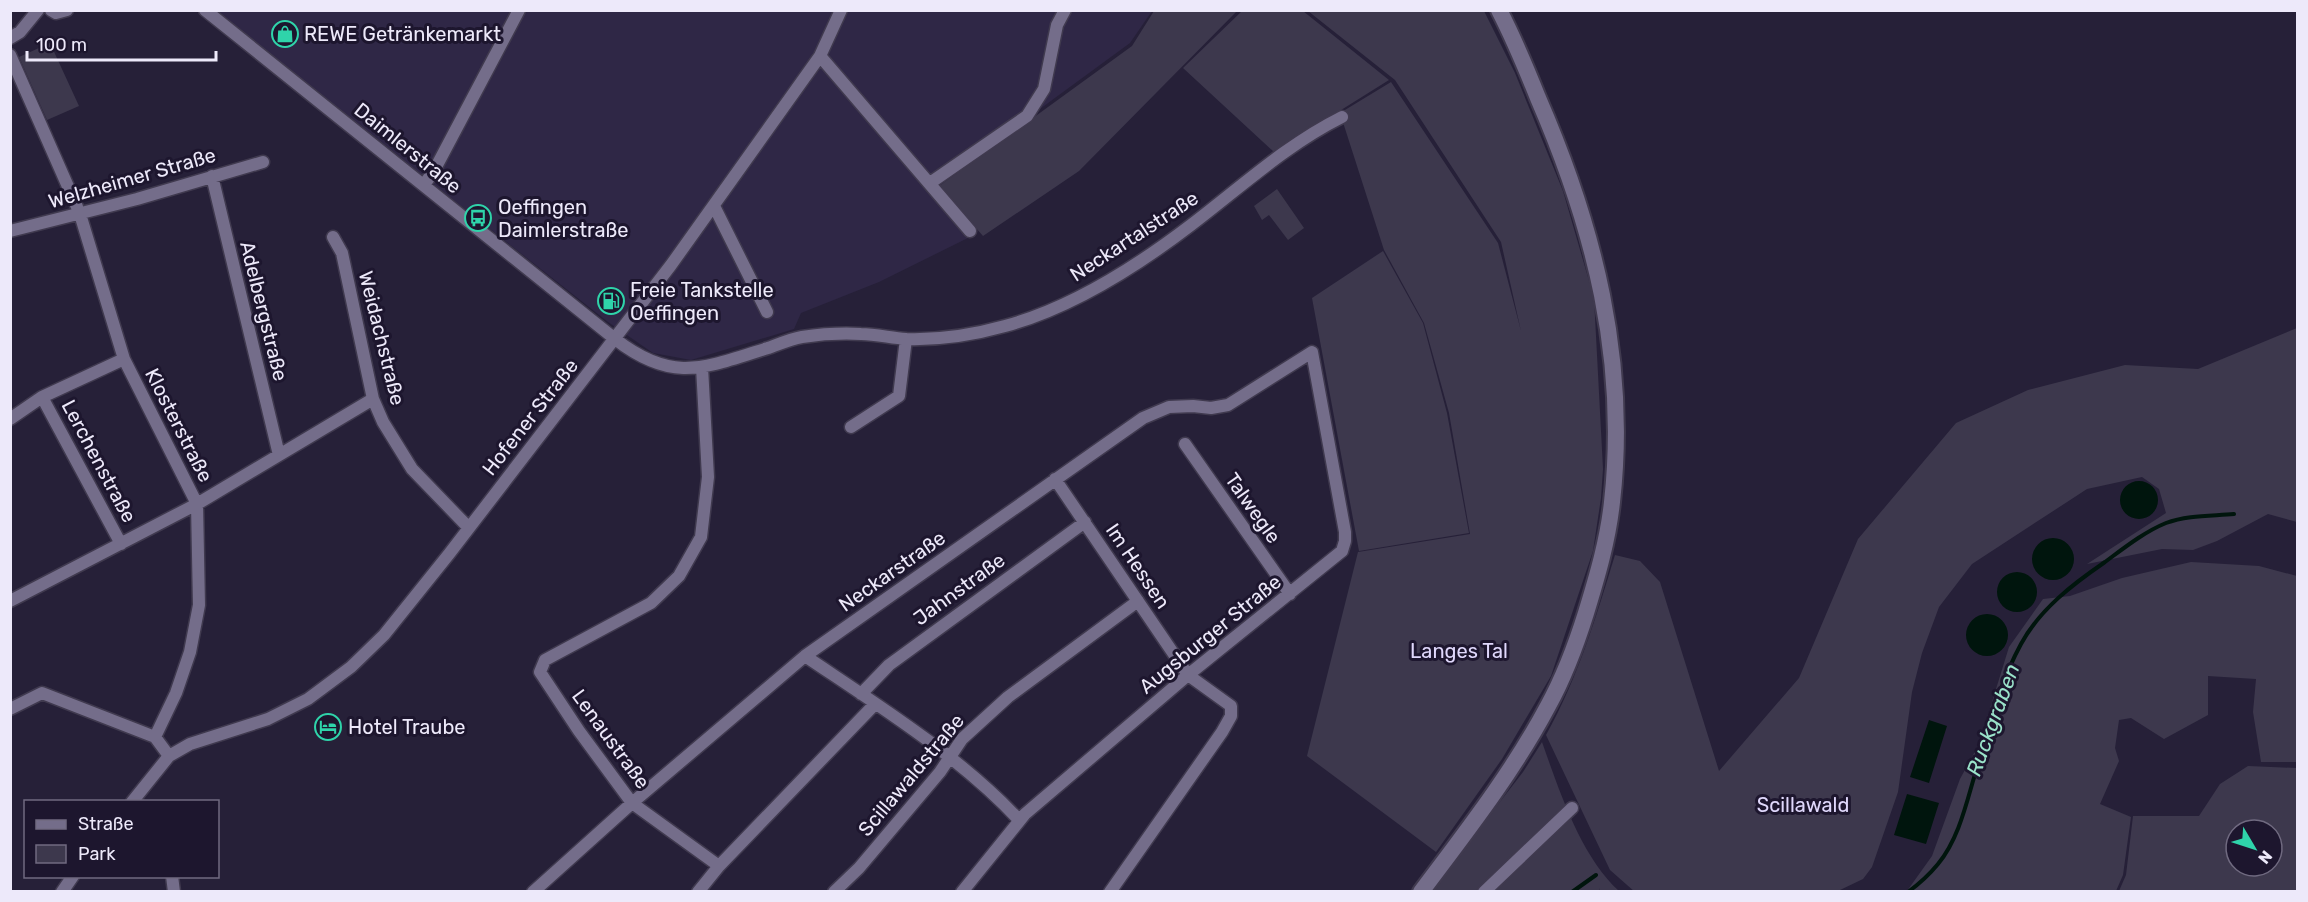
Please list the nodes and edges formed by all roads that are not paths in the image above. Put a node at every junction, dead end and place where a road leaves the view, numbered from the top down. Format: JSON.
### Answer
{"nodes":[{"id":1,"x":38,"y":10,"type":"edge"},
{"id":2,"x":51,"y":10,"type":"edge"},
{"id":3,"x":67,"y":10,"type":"edge"},
{"id":4,"x":205,"y":10,"type":"edge"},
{"id":5,"x":519,"y":10,"type":"edge"},
{"id":6,"x":840,"y":10,"type":"edge"},
{"id":7,"x":1065,"y":10,"type":"edge"},
{"id":8,"x":1499,"y":10,"type":"edge"},
{"id":9,"x":10,"y":38,"type":"edge"},
{"id":10,"x":10,"y":55,"type":"edge"},
{"id":11,"x":820,"y":56,"type":"junction"},
{"id":12,"x":1342,"y":117,"type":"dead end"},
{"id":13,"x":263,"y":162,"type":"dead end"},
{"id":14,"x":212,"y":176,"type":"junction"},
{"id":15,"x":930,"y":183,"type":"junction"},
{"id":16,"x":424,"y":184,"type":"junction"},
{"id":17,"x":714,"y":206,"type":"junction"},
{"id":18,"x":78,"y":211,"type":"junction"},
{"id":19,"x":10,"y":231,"type":"edge"},
{"id":20,"x":970,"y":231,"type":"dead end"},
{"id":21,"x":333,"y":237,"type":"dead end"},
{"id":22,"x":767,"y":312,"type":"dead end"},
{"id":23,"x":615,"y":339,"type":"junction"},
{"id":24,"x":906,"y":339,"type":"junction"},
{"id":25,"x":1312,"y":352,"type":"joint"},
{"id":26,"x":124,"y":359,"type":"junction"},
{"id":27,"x":702,"y":367,"type":"junction"},
{"id":28,"x":42,"y":397,"type":"junction"},
{"id":29,"x":373,"y":399,"type":"junction"},
{"id":30,"x":10,"y":419,"type":"edge"},
{"id":31,"x":851,"y":427,"type":"dead end"},
{"id":32,"x":1185,"y":444,"type":"dead end"},
{"id":33,"x":279,"y":455,"type":"junction"},
{"id":34,"x":1055,"y":479,"type":"junction"},
{"id":35,"x":197,"y":504,"type":"junction"},
{"id":36,"x":1085,"y":522,"type":"junction"},
{"id":37,"x":469,"y":528,"type":"junction"},
{"id":38,"x":121,"y":544,"type":"junction"},
{"id":39,"x":1290,"y":594,"type":"junction"},
{"id":40,"x":1138,"y":601,"type":"junction"},
{"id":41,"x":10,"y":602,"type":"edge"},
{"id":42,"x":805,"y":656,"type":"junction"},
{"id":43,"x":1188,"y":675,"type":"junction"},
{"id":44,"x":861,"y":693,"type":"junction"},
{"id":45,"x":875,"y":704,"type":"junction"},
{"id":46,"x":10,"y":709,"type":"edge"},
{"id":47,"x":155,"y":737,"type":"junction"},
{"id":48,"x":169,"y":756,"type":"junction"},
{"id":49,"x":950,"y":757,"type":"junction"},
{"id":50,"x":140,"y":798,"type":"edge"},
{"id":51,"x":632,"y":803,"type":"junction"},
{"id":52,"x":1572,"y":808,"type":"dead end"},
{"id":53,"x":1019,"y":820,"type":"junction"},
{"id":54,"x":719,"y":866,"type":"junction"},
{"id":55,"x":72,"y":878,"type":"edge"},
{"id":56,"x":62,"y":891,"type":"edge"},
{"id":57,"x":532,"y":891,"type":"edge"},
{"id":58,"x":698,"y":891,"type":"edge"},
{"id":59,"x":834,"y":891,"type":"edge"},
{"id":60,"x":962,"y":891,"type":"edge"},
{"id":61,"x":1110,"y":891,"type":"edge"},
{"id":62,"x":1421,"y":891,"type":"edge"},
{"id":63,"x":1484,"y":891,"type":"edge"}],
"edges":[{"from":1,"to":9,"type":"street"},
{"from":2,"to":3,"type":"street"},
{"from":4,"to":16,"type":"street","name":"Daimlerstraße"},
{"from":5,"to":16,"type":"street"},
{"from":6,"to":11,"type":"street","name":"Hofener Straße"},
{"from":7,"to":15,"type":"street"},
{"from":8,"to":62,"type":"main road"},
{"from":10,"to":18,"type":"street","name":"Klosterstraße"},
{"from":11,"to":15,"type":"street"},
{"from":11,"to":17,"type":"street","name":"Hofener Straße"},
{"from":12,"to":24,"type":"street","name":"Neckartalstraße"},
{"from":13,"to":14,"type":"street","name":"Welzheimer Straße"},
{"from":14,"to":18,"type":"street","name":"Welzheimer Straße"},
{"from":14,"to":33,"type":"street","name":"Adelbergstraße"},
{"from":15,"to":20,"type":"street"},
{"from":16,"to":23,"type":"street","name":"Daimlerstraße"},
{"from":17,"to":22,"type":"street"},
{"from":17,"to":23,"type":"street","name":"Hofener Straße"},
{"from":18,"to":19,"type":"street","name":"Welzheimer Straße"},
{"from":18,"to":26,"type":"street","name":"Klosterstraße"},
{"from":21,"to":29,"type":"street","name":"Weidachstraße"},
{"from":23,"to":27,"type":"street","name":"Neckartalstraße"},
{"from":23,"to":37,"type":"street","name":"Hofener Straße"},
{"from":24,"to":27,"type":"street","name":"Neckartalstraße"},
{"from":24,"to":31,"type":"street"},
{"from":25,"to":34,"type":"street","name":"Neckarstraße"},
{"from":25,"to":39,"type":"street","name":"Augsburger Straße"},
{"from":26,"to":28,"type":"street"},
{"from":26,"to":35,"type":"street","name":"Klosterstraße"},
{"from":27,"to":51,"type":"street","name":"Lenaustraße"},
{"from":28,"to":30,"type":"street"},
{"from":28,"to":38,"type":"street","name":"Lerchenstraße"},
{"from":29,"to":33,"type":"street"},
{"from":29,"to":37,"type":"street","name":"Weidachstraße"},
{"from":32,"to":39,"type":"street","name":"Talwegle"},
{"from":33,"to":35,"type":"street"},
{"from":34,"to":36,"type":"street","name":"Im Hessen"},
{"from":34,"to":42,"type":"street","name":"Neckarstraße"},
{"from":35,"to":38,"type":"street"},
{"from":35,"to":47,"type":"street","name":"Klosterstraße"},
{"from":36,"to":40,"type":"street","name":"Im Hessen"},
{"from":36,"to":44,"type":"street","name":"Jahnstraße"},
{"from":37,"to":48,"type":"street","name":"Hofener Straße"},
{"from":38,"to":41,"type":"street"},
{"from":39,"to":43,"type":"street","name":"Augsburger Straße"},
{"from":40,"to":43,"type":"street","name":"Im Hessen"},
{"from":40,"to":49,"type":"street","name":"Scillawaldstraße"},
{"from":42,"to":44,"type":"street"},
{"from":42,"to":51,"type":"street","name":"Neckarstraße"},
{"from":43,"to":53,"type":"street","name":"Augsburger Straße"},
{"from":43,"to":61,"type":"street"},
{"from":44,"to":45,"type":"street"},
{"from":45,"to":49,"type":"street"},
{"from":45,"to":54,"type":"street"},
{"from":46,"to":47,"type":"street"},
{"from":47,"to":48,"type":"street"},
{"from":48,"to":50,"type":"street"},
{"from":49,"to":53,"type":"street"},
{"from":49,"to":59,"type":"street","name":"Scillawaldstraße"},
{"from":51,"to":54,"type":"street","name":"Lenaustraße"},
{"from":51,"to":57,"type":"street","name":"Neckarstraße"},
{"from":52,"to":63,"type":"street"},
{"from":53,"to":60,"type":"street","name":"Augsburger Straße"},
{"from":54,"to":58,"type":"street"},
{"from":55,"to":56,"type":"street"}]}
